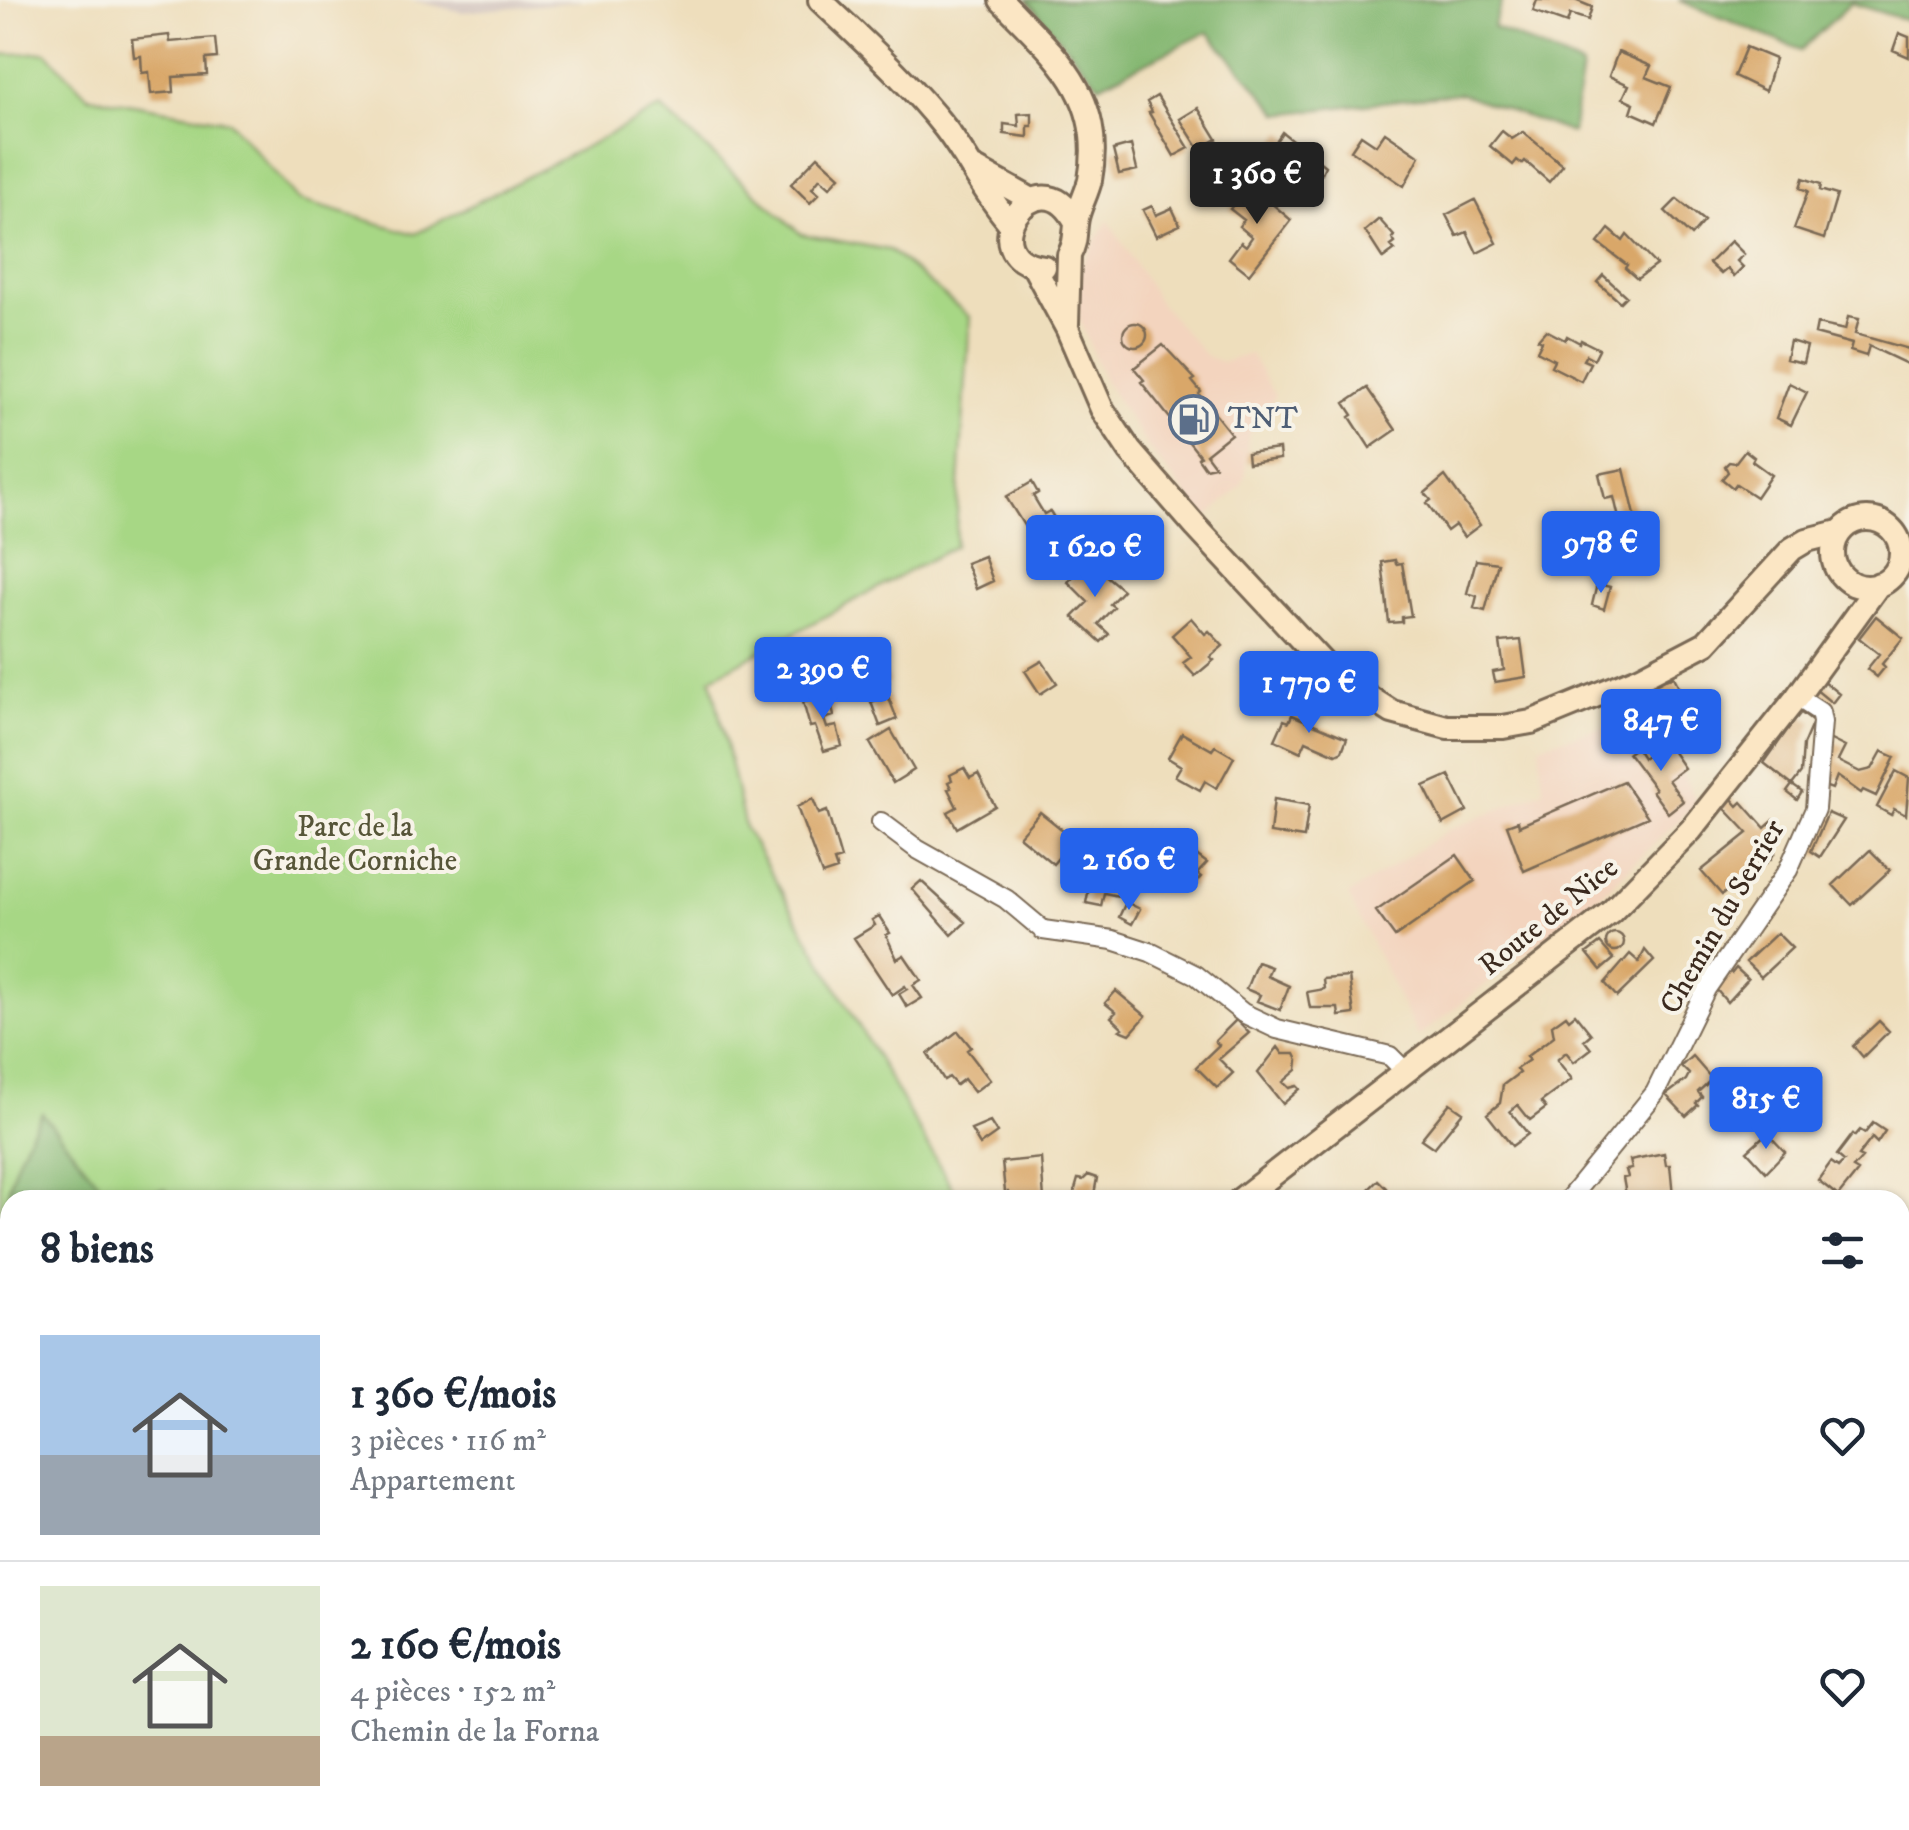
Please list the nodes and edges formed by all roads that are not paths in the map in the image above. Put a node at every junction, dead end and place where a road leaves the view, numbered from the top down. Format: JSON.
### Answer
{"nodes":[{"id":1,"x":820,"y":0,"type":"edge"},
{"id":2,"x":1001,"y":0,"type":"edge"},
{"id":3,"x":1090,"y":153,"type":"junction"},
{"id":4,"x":972,"y":167,"type":"junction"},
{"id":5,"x":1042,"y":200,"type":"junction"},
{"id":6,"x":1076,"y":222,"type":"junction"},
{"id":7,"x":1010,"y":223,"type":"junction"},
{"id":8,"x":1070,"y":255,"type":"junction"},
{"id":9,"x":1034,"y":266,"type":"junction"},
{"id":10,"x":1066,"y":328,"type":"junction"},
{"id":11,"x":1909,"y":519,"type":"edge"},
{"id":12,"x":1886,"y":524,"type":"junction"},
{"id":13,"x":1840,"y":532,"type":"junction"},
{"id":14,"x":1905,"y":552,"type":"edge"},
{"id":15,"x":1833,"y":560,"type":"junction"},
{"id":16,"x":1777,"y":563,"type":"junction"},
{"id":17,"x":1847,"y":581,"type":"junction"},
{"id":18,"x":1880,"y":584,"type":"junction"},
{"id":19,"x":1845,"y":630,"type":"junction"},
{"id":20,"x":1797,"y":698,"type":"junction"},
{"id":21,"x":880,"y":822,"type":"dead end"},
{"id":22,"x":1406,"y":1071,"type":"junction"},
{"id":23,"x":1253,"y":1190,"type":"edge"},
{"id":24,"x":1576,"y":1190,"type":"edge"}],
"edges":[{"from":1,"to":4,"type":"main road"},
{"from":2,"to":3,"type":"main road"},
{"from":3,"to":5,"type":"main road"},
{"from":3,"to":6,"type":"main road"},
{"from":4,"to":5,"type":"main road"},
{"from":4,"to":7,"type":"main road"},
{"from":5,"to":6,"type":"main road"},
{"from":5,"to":7,"type":"main road"},
{"from":6,"to":8,"type":"main road"},
{"from":7,"to":9,"type":"main road"},
{"from":8,"to":9,"type":"main road"},
{"from":8,"to":10,"type":"main road"},
{"from":9,"to":10,"type":"main road"},
{"from":10,"to":16,"type":"main road"},
{"from":11,"to":12,"type":"main road"},
{"from":12,"to":13,"type":"main road"},
{"from":12,"to":14,"type":"main road"},
{"from":13,"to":15,"type":"main road"},
{"from":13,"to":16,"type":"main road"},
{"from":14,"to":18,"type":"main road"},
{"from":15,"to":16,"type":"main road"},
{"from":15,"to":17,"type":"main road"},
{"from":17,"to":18,"type":"main road"},
{"from":17,"to":19,"type":"main road"},
{"from":18,"to":19,"type":"main road","name":"Route de Nice"},
{"from":19,"to":20,"type":"main road","name":"Route de Nice"},
{"from":20,"to":22,"type":"main road","name":"Route de Nice"},
{"from":20,"to":24,"type":"street","name":"Chemin du Serrier"},
{"from":21,"to":22,"type":"street"},
{"from":22,"to":23,"type":"main road","name":"Route de Nice"}]}
